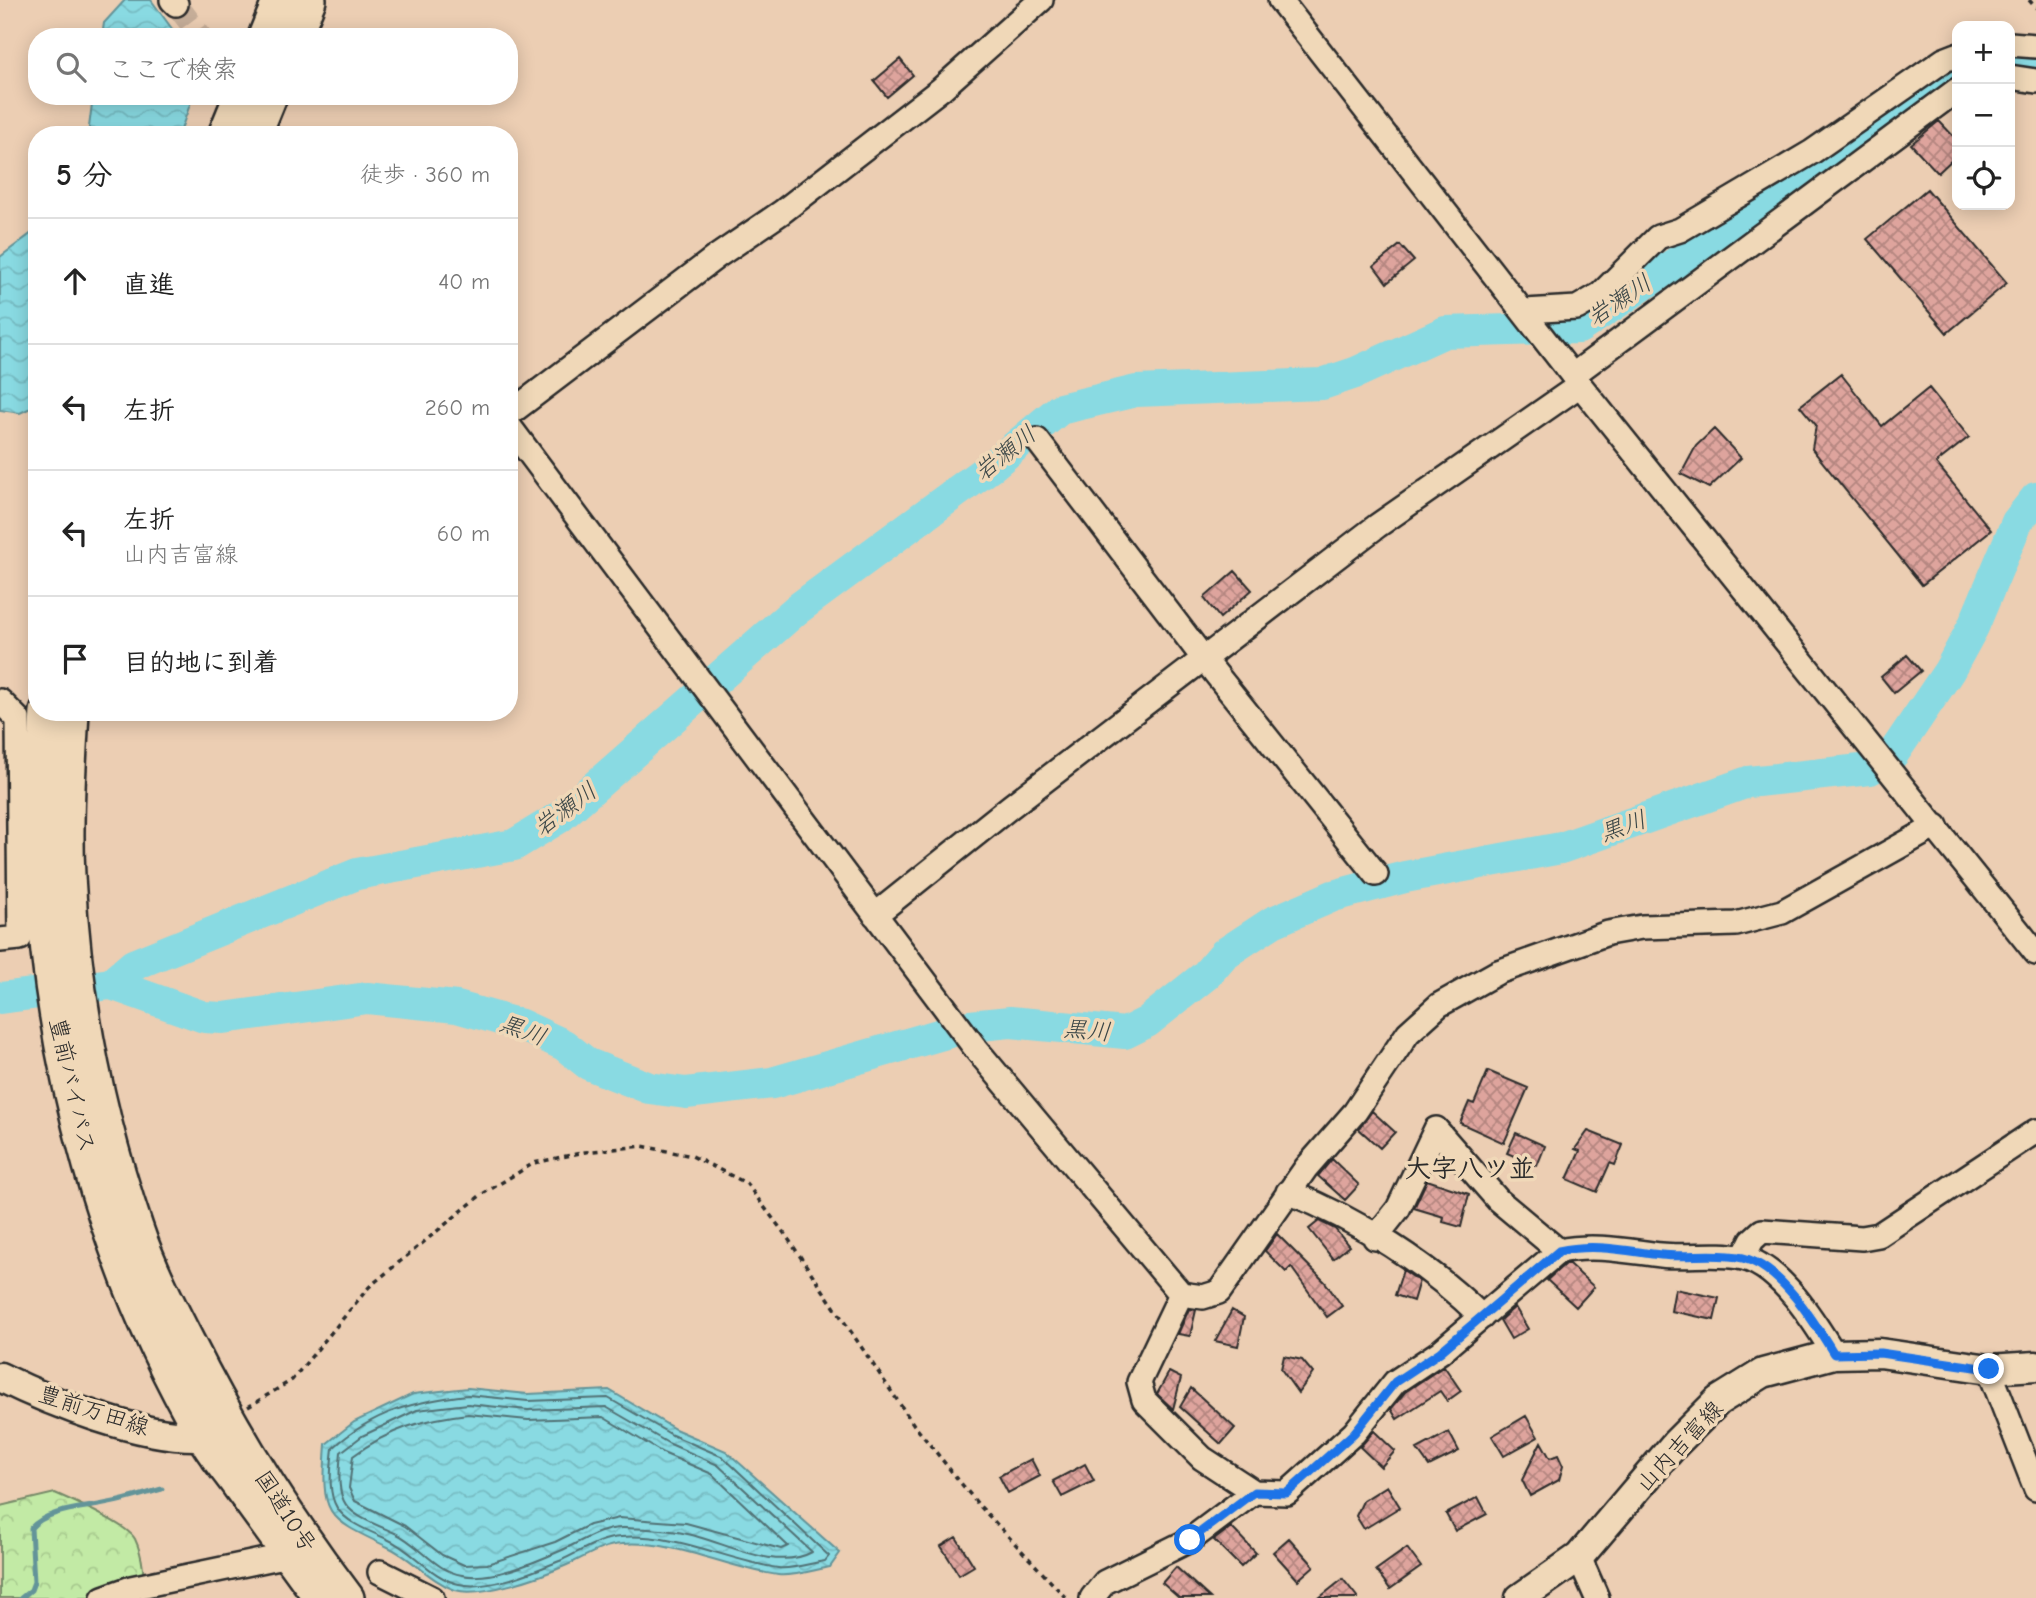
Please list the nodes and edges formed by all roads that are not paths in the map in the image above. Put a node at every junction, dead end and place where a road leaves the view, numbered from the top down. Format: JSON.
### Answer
{"nodes":[{"id":1,"x":280,"y":0,"type":"edge"},
{"id":2,"x":309,"y":0,"type":"edge"},
{"id":3,"x":1041,"y":0,"type":"edge"},
{"id":4,"x":1280,"y":0,"type":"edge"},
{"id":5,"x":269,"y":28,"type":"edge"},
{"id":6,"x":298,"y":28,"type":"edge"},
{"id":7,"x":2015,"y":44,"type":"edge"},
{"id":8,"x":2036,"y":46,"type":"edge"},
{"id":9,"x":1952,"y":57,"type":"edge"},
{"id":10,"x":2015,"y":78,"type":"edge"},
{"id":11,"x":2036,"y":81,"type":"edge"},
{"id":12,"x":1952,"y":94,"type":"edge"},
{"id":13,"x":237,"y":105,"type":"edge"},
{"id":14,"x":266,"y":105,"type":"edge"},
{"id":15,"x":229,"y":126,"type":"edge"},
{"id":16,"x":258,"y":126,"type":"edge"},
{"id":17,"x":1529,"y":317,"type":"junction"},
{"id":18,"x":1577,"y":380,"type":"junction"},
{"id":19,"x":518,"y":407,"type":"edge"},
{"id":20,"x":518,"y":438,"type":"edge"},
{"id":21,"x":1037,"y":440,"type":"dead end"},
{"id":22,"x":1204,"y":659,"type":"junction"},
{"id":23,"x":0,"y":701,"type":"edge"},
{"id":24,"x":47,"y":721,"type":"edge"},
{"id":25,"x":72,"y":721,"type":"edge"},
{"id":26,"x":1936,"y":826,"type":"junction"},
{"id":27,"x":1376,"y":874,"type":"dead end"},
{"id":28,"x":875,"y":915,"type":"junction"},
{"id":29,"x":0,"y":940,"type":"edge"},
{"id":30,"x":2036,"y":953,"type":"edge"},
{"id":31,"x":73,"y":1039,"type":"junction"},
{"id":32,"x":2036,"y":1132,"type":"edge"},
{"id":33,"x":1288,"y":1192,"type":"junction"},
{"id":34,"x":1375,"y":1238,"type":"junction"},
{"id":35,"x":1559,"y":1251,"type":"junction"},
{"id":36,"x":1744,"y":1258,"type":"junction"},
{"id":37,"x":1181,"y":1294,"type":"junction"},
{"id":38,"x":1482,"y":1317,"type":"junction"},
{"id":39,"x":1834,"y":1354,"type":"junction"},
{"id":40,"x":2036,"y":1366,"type":"edge"},
{"id":41,"x":1989,"y":1369,"type":"junction"},
{"id":42,"x":0,"y":1377,"type":"edge"},
{"id":43,"x":215,"y":1428,"type":"junction"},
{"id":44,"x":2036,"y":1489,"type":"edge"},
{"id":45,"x":1254,"y":1492,"type":"junction"},
{"id":46,"x":289,"y":1555,"type":"junction"},
{"id":47,"x":1579,"y":1557,"type":"junction"},
{"id":48,"x":380,"y":1572,"type":"dead end"},
{"id":49,"x":103,"y":1598,"type":"edge"},
{"id":50,"x":321,"y":1598,"type":"edge"},
{"id":51,"x":347,"y":1598,"type":"edge"},
{"id":52,"x":432,"y":1598,"type":"edge"},
{"id":53,"x":1092,"y":1598,"type":"edge"},
{"id":54,"x":1520,"y":1598,"type":"edge"},
{"id":55,"x":1597,"y":1598,"type":"edge"}],
"edges":[{"from":1,"to":5,"type":"highway"},
{"from":2,"to":6,"type":"highway"},
{"from":3,"to":19,"type":"street"},
{"from":4,"to":17,"type":"street"},
{"from":7,"to":8,"type":"street"},
{"from":9,"to":17,"type":"street"},
{"from":10,"to":11,"type":"street"},
{"from":12,"to":18,"type":"street"},
{"from":13,"to":15,"type":"highway"},
{"from":14,"to":16,"type":"highway"},
{"from":17,"to":18,"type":"street"},
{"from":18,"to":22,"type":"street"},
{"from":18,"to":26,"type":"street"},
{"from":20,"to":28,"type":"street"},
{"from":21,"to":22,"type":"street"},
{"from":22,"to":27,"type":"street"},
{"from":22,"to":28,"type":"street"},
{"from":23,"to":29,"type":"street"},
{"from":24,"to":31,"type":"highway","name":"豊前バイパス"},
{"from":25,"to":31,"type":"highway","name":"豊前バイパス"},
{"from":26,"to":30,"type":"street"},
{"from":26,"to":33,"type":"street"},
{"from":28,"to":37,"type":"street"},
{"from":31,"to":43,"type":"highway","name":"豊前バイパス"},
{"from":32,"to":36,"type":"street"},
{"from":33,"to":34,"type":"street"},
{"from":33,"to":37,"type":"street"},
{"from":34,"to":35,"type":"street"},
{"from":34,"to":38,"type":"street"},
{"from":35,"to":36,"type":"street"},
{"from":35,"to":38,"type":"street"},
{"from":36,"to":39,"type":"street"},
{"from":37,"to":45,"type":"street"},
{"from":38,"to":45,"type":"street"},
{"from":39,"to":41,"type":"main road","name":"山内吉富線"},
{"from":39,"to":47,"type":"main road","name":"山内吉富線"},
{"from":40,"to":41,"type":"main road","name":"山内吉富線"},
{"from":41,"to":44,"type":"street"},
{"from":42,"to":43,"type":"main road","name":"豊前万田線"},
{"from":43,"to":46,"type":"highway","name":"国道10号"},
{"from":43,"to":51,"type":"highway","name":"国道10号"},
{"from":45,"to":53,"type":"street"},
{"from":46,"to":49,"type":"street"},
{"from":46,"to":50,"type":"highway","name":"国道10号"},
{"from":47,"to":54,"type":"main road","name":"山内吉富線"},
{"from":47,"to":55,"type":"street"},
{"from":48,"to":52,"type":"street"}]}
